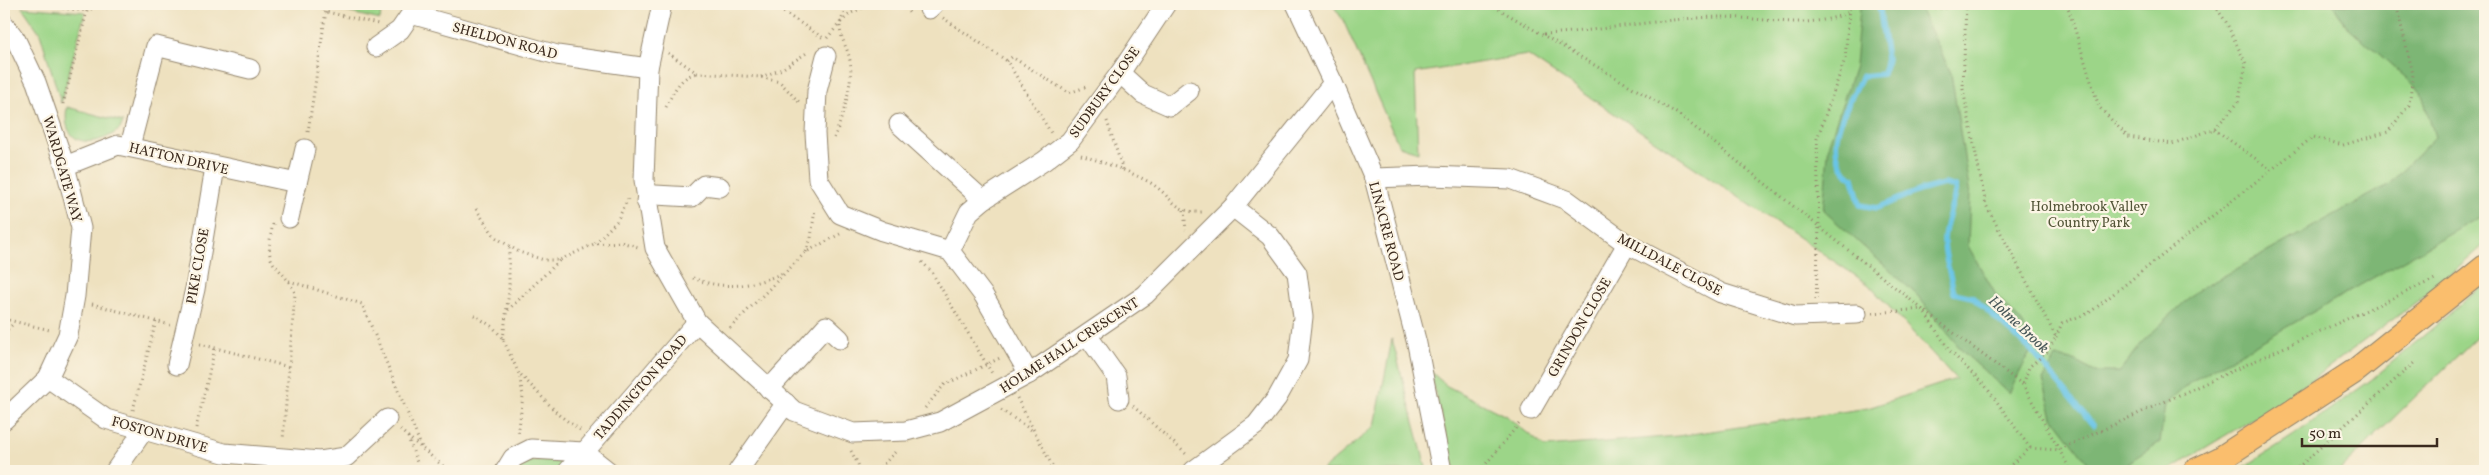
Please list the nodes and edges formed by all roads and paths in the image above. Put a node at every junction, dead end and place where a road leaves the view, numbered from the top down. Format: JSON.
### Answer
{"nodes":[{"id":1,"x":28,"y":4,"type":"edge"},
{"id":2,"x":100,"y":4,"type":"edge"},
{"id":3,"x":315,"y":4,"type":"edge"},
{"id":4,"x":327,"y":4,"type":"edge"},
{"id":5,"x":662,"y":4,"type":"edge"},
{"id":6,"x":771,"y":4,"type":"edge"},
{"id":7,"x":871,"y":4,"type":"edge"},
{"id":8,"x":1166,"y":4,"type":"edge"},
{"id":9,"x":1296,"y":4,"type":"edge"},
{"id":10,"x":1490,"y":4,"type":"edge"},
{"id":11,"x":1850,"y":4,"type":"edge"},
{"id":12,"x":1911,"y":4,"type":"edge"},
{"id":13,"x":1967,"y":4,"type":"edge"},
{"id":14,"x":2067,"y":4,"type":"edge"},
{"id":15,"x":2214,"y":4,"type":"edge"},
{"id":16,"x":2396,"y":4,"type":"edge"},
{"id":17,"x":87,"y":11,"type":"junction"},
{"id":18,"x":327,"y":12,"type":"junction"},
{"id":19,"x":1849,"y":12,"type":"junction"},
{"id":20,"x":4,"y":24,"type":"edge"},
{"id":21,"x":400,"y":30,"type":"junction"},
{"id":22,"x":1544,"y":34,"type":"junction"},
{"id":23,"x":656,"y":37,"type":"junction"},
{"id":24,"x":10,"y":44,"type":"edge"},
{"id":25,"x":376,"y":47,"type":"dead end"},
{"id":26,"x":826,"y":48,"type":"joint"},
{"id":27,"x":1007,"y":61,"type":"dead end"},
{"id":28,"x":648,"y":68,"type":"junction"},
{"id":29,"x":250,"y":69,"type":"dead end"},
{"id":30,"x":697,"y":73,"type":"junction"},
{"id":31,"x":1118,"y":75,"type":"junction"},
{"id":32,"x":1334,"y":83,"type":"junction"},
{"id":33,"x":1189,"y":91,"type":"dead end"},
{"id":34,"x":1100,"y":100,"type":"junction"},
{"id":35,"x":800,"y":103,"type":"dead end"},
{"id":36,"x":663,"y":112,"type":"dead end"},
{"id":37,"x":899,"y":124,"type":"dead end"},
{"id":38,"x":2214,"y":129,"type":"junction"},
{"id":39,"x":55,"y":136,"type":"junction"},
{"id":40,"x":833,"y":140,"type":"dead end"},
{"id":41,"x":130,"y":146,"type":"junction"},
{"id":42,"x":305,"y":149,"type":"joint"},
{"id":43,"x":65,"y":166,"type":"junction"},
{"id":44,"x":215,"y":167,"type":"junction"},
{"id":45,"x":2270,"y":169,"type":"junction"},
{"id":46,"x":1123,"y":170,"type":"dead end"},
{"id":47,"x":1374,"y":178,"type":"junction"},
{"id":48,"x":818,"y":179,"type":"junction"},
{"id":49,"x":644,"y":180,"type":"junction"},
{"id":50,"x":297,"y":183,"type":"junction"},
{"id":51,"x":720,"y":187,"type":"dead end"},
{"id":52,"x":983,"y":200,"type":"junction"},
{"id":53,"x":646,"y":202,"type":"junction"},
{"id":54,"x":1233,"y":207,"type":"junction"},
{"id":55,"x":476,"y":210,"type":"dead end"},
{"id":56,"x":281,"y":219,"type":"joint"},
{"id":57,"x":861,"y":223,"type":"junction"},
{"id":58,"x":1819,"y":227,"type":"junction"},
{"id":59,"x":594,"y":244,"type":"junction"},
{"id":60,"x":1627,"y":244,"type":"junction"},
{"id":61,"x":509,"y":246,"type":"junction"},
{"id":62,"x":950,"y":251,"type":"junction"},
{"id":63,"x":806,"y":252,"type":"junction"},
{"id":64,"x":661,"y":259,"type":"junction"},
{"id":65,"x":919,"y":259,"type":"dead end"},
{"id":66,"x":560,"y":260,"type":"junction"},
{"id":67,"x":2485,"y":267,"type":"edge"},
{"id":68,"x":786,"y":272,"type":"junction"},
{"id":69,"x":2438,"y":277,"type":"dead end"},
{"id":70,"x":289,"y":280,"type":"junction"},
{"id":71,"x":74,"y":300,"type":"junction"},
{"id":72,"x":1922,"y":309,"type":"junction"},
{"id":73,"x":508,"y":310,"type":"junction"},
{"id":74,"x":1857,"y":314,"type":"joint"},
{"id":75,"x":474,"y":315,"type":"dead end"},
{"id":76,"x":1816,"y":315,"type":"junction"},
{"id":77,"x":4,"y":319,"type":"edge"},
{"id":78,"x":156,"y":321,"type":"junction"},
{"id":79,"x":15,"y":322,"type":"junction"},
{"id":80,"x":697,"y":322,"type":"junction"},
{"id":81,"x":4,"y":333,"type":"edge"},
{"id":82,"x":68,"y":334,"type":"junction"},
{"id":83,"x":184,"y":334,"type":"junction"},
{"id":84,"x":1087,"y":335,"type":"junction"},
{"id":85,"x":2056,"y":337,"type":"junction"},
{"id":86,"x":840,"y":338,"type":"dead end"},
{"id":87,"x":503,"y":339,"type":"junction"},
{"id":88,"x":717,"y":341,"type":"junction"},
{"id":89,"x":215,"y":348,"type":"junction"},
{"id":90,"x":1015,"y":351,"type":"junction"},
{"id":91,"x":2415,"y":362,"type":"dead end"},
{"id":92,"x":987,"y":365,"type":"junction"},
{"id":93,"x":177,"y":366,"type":"dead end"},
{"id":94,"x":290,"y":367,"type":"junction"},
{"id":95,"x":520,"y":374,"type":"junction"},
{"id":96,"x":1029,"y":374,"type":"junction"},
{"id":97,"x":48,"y":378,"type":"junction"},
{"id":98,"x":2023,"y":385,"type":"junction"},
{"id":99,"x":1006,"y":387,"type":"junction"},
{"id":100,"x":769,"y":388,"type":"junction"},
{"id":101,"x":1119,"y":396,"type":"joint"},
{"id":102,"x":984,"y":398,"type":"junction"},
{"id":103,"x":786,"y":404,"type":"junction"},
{"id":104,"x":1531,"y":410,"type":"joint"},
{"id":105,"x":386,"y":419,"type":"joint"},
{"id":106,"x":4,"y":420,"type":"edge"},
{"id":107,"x":137,"y":428,"type":"junction"},
{"id":108,"x":913,"y":430,"type":"junction"},
{"id":109,"x":1034,"y":431,"type":"junction"},
{"id":110,"x":408,"y":436,"type":"junction"},
{"id":111,"x":596,"y":438,"type":"junction"},
{"id":112,"x":192,"y":444,"type":"junction"},
{"id":113,"x":422,"y":448,"type":"junction"},
{"id":114,"x":2030,"y":448,"type":"junction"},
{"id":115,"x":2058,"y":450,"type":"junction"},
{"id":116,"x":584,"y":452,"type":"junction"},
{"id":117,"x":224,"y":453,"type":"junction"},
{"id":118,"x":281,"y":459,"type":"junction"},
{"id":119,"x":509,"y":464,"type":"edge"},
{"id":120,"x":1196,"y":469,"type":"edge"},
{"id":121,"x":115,"y":471,"type":"edge"},
{"id":122,"x":230,"y":471,"type":"edge"},
{"id":123,"x":420,"y":471,"type":"edge"},
{"id":124,"x":449,"y":471,"type":"edge"},
{"id":125,"x":568,"y":471,"type":"edge"},
{"id":126,"x":608,"y":471,"type":"edge"},
{"id":127,"x":738,"y":471,"type":"edge"},
{"id":128,"x":1055,"y":471,"type":"edge"},
{"id":129,"x":1442,"y":471,"type":"edge"},
{"id":130,"x":1480,"y":471,"type":"edge"},
{"id":131,"x":1493,"y":471,"type":"edge"},
{"id":132,"x":1620,"y":471,"type":"edge"},
{"id":133,"x":2004,"y":471,"type":"edge"},
{"id":134,"x":2070,"y":471,"type":"edge"},
{"id":135,"x":2196,"y":471,"type":"edge"},
{"id":136,"x":2294,"y":471,"type":"edge"}],
"edges":[{"from":1,"to":17,"type":"path"},
{"from":2,"to":17,"type":"path"},
{"from":3,"to":18,"type":"path"},
{"from":4,"to":18,"type":"path"},
{"from":5,"to":23,"type":"street","name":"HOLME HALL CRESCENT"},
{"from":6,"to":26,"type":"path"},
{"from":7,"to":40,"type":"path"},
{"from":8,"to":31,"type":"street","name":"SUDBURY CLOSE"},
{"from":9,"to":32,"type":"street","name":"LINACRE ROAD"},
{"from":10,"to":22,"type":"path"},
{"from":11,"to":19,"type":"path"},
{"from":12,"to":13,"type":"path"},
{"from":13,"to":85,"type":"path"},
{"from":14,"to":38,"type":"path"},
{"from":15,"to":38,"type":"path"},
{"from":16,"to":45,"type":"path"},
{"from":17,"to":39,"type":"path"},
{"from":18,"to":21,"type":"path"},
{"from":18,"to":42,"type":"path"},
{"from":19,"to":22,"type":"path"},
{"from":19,"to":58,"type":"path"},
{"from":20,"to":24,"type":"street","name":"WARDGATE WAY"},
{"from":21,"to":25,"type":"street","name":"SHELDON ROAD"},
{"from":21,"to":28,"type":"street","name":"SHELDON ROAD"},
{"from":22,"to":58,"type":"path"},
{"from":23,"to":28,"type":"street","name":"HOLME HALL CRESCENT"},
{"from":23,"to":30,"type":"path"},
{"from":24,"to":39,"type":"street","name":"WARDGATE WAY"},
{"from":26,"to":48,"type":"street"},
{"from":27,"to":31,"type":"path"},
{"from":28,"to":49,"type":"street","name":"HOLME HALL CRESCENT"},
{"from":29,"to":41,"type":"street"},
{"from":30,"to":35,"type":"path"},
{"from":30,"to":36,"type":"path"},
{"from":31,"to":33,"type":"street"},
{"from":31,"to":34,"type":"street","name":"SUDBURY CLOSE"},
{"from":32,"to":47,"type":"street","name":"LINACRE ROAD"},
{"from":32,"to":54,"type":"street","name":"HOLME HALL CRESCENT"},
{"from":34,"to":46,"type":"path"},
{"from":34,"to":52,"type":"street","name":"SUDBURY CLOSE"},
{"from":37,"to":52,"type":"street"},
{"from":38,"to":45,"type":"path"},
{"from":39,"to":43,"type":"street","name":"WARDGATE WAY"},
{"from":41,"to":43,"type":"street","name":"HATTON DRIVE"},
{"from":41,"to":44,"type":"street","name":"HATTON DRIVE"},
{"from":42,"to":50,"type":"street"},
{"from":43,"to":71,"type":"street","name":"WARDGATE WAY"},
{"from":44,"to":50,"type":"street","name":"HATTON DRIVE"},
{"from":44,"to":83,"type":"street","name":"PIKE CLOSE"},
{"from":45,"to":85,"type":"path"},
{"from":47,"to":60,"type":"street","name":"MILLDALE CLOSE"},
{"from":47,"to":129,"type":"street","name":"LINACRE ROAD"},
{"from":48,"to":57,"type":"street"},
{"from":48,"to":63,"type":"path"},
{"from":49,"to":53,"type":"street","name":"HOLME HALL CRESCENT"},
{"from":49,"to":59,"type":"path"},
{"from":50,"to":56,"type":"street"},
{"from":51,"to":53,"type":"street"},
{"from":52,"to":62,"type":"street","name":"SUDBURY CLOSE"},
{"from":53,"to":64,"type":"street","name":"HOLME HALL CRESCENT"},
{"from":54,"to":84,"type":"street","name":"HOLME HALL CRESCENT"},
{"from":54,"to":120,"type":"street"},
{"from":55,"to":61,"type":"path"},
{"from":56,"to":70,"type":"path"},
{"from":57,"to":62,"type":"street"},
{"from":57,"to":63,"type":"path"},
{"from":58,"to":72,"type":"path"},
{"from":58,"to":76,"type":"path"},
{"from":59,"to":64,"type":"path"},
{"from":59,"to":66,"type":"path"},
{"from":60,"to":76,"type":"street","name":"MILLDALE CLOSE"},
{"from":60,"to":104,"type":"street","name":"GRINDON CLOSE"},
{"from":61,"to":66,"type":"path"},
{"from":61,"to":73,"type":"path"},
{"from":62,"to":90,"type":"street"},
{"from":63,"to":68,"type":"path"},
{"from":64,"to":68,"type":"path"},
{"from":64,"to":80,"type":"street","name":"HOLME HALL CRESCENT"},
{"from":65,"to":92,"type":"path"},
{"from":66,"to":73,"type":"path"},
{"from":67,"to":135,"type":"main road"},
{"from":68,"to":88,"type":"path"},
{"from":69,"to":115,"type":"path"},
{"from":70,"to":94,"type":"path"},
{"from":70,"to":113,"type":"path"},
{"from":71,"to":78,"type":"path"},
{"from":71,"to":82,"type":"street","name":"WARDGATE WAY"},
{"from":72,"to":74,"type":"path"},
{"from":72,"to":98,"type":"path"},
{"from":72,"to":114,"type":"path"},
{"from":73,"to":87,"type":"path"},
{"from":74,"to":76,"type":"street","name":"MILLDALE CLOSE"},
{"from":75,"to":87,"type":"path"},
{"from":77,"to":79,"type":"path"},
{"from":78,"to":83,"type":"path"},
{"from":78,"to":107,"type":"path"},
{"from":79,"to":81,"type":"path"},
{"from":79,"to":82,"type":"path"},
{"from":80,"to":88,"type":"street","name":"HOLME HALL CRESCENT"},
{"from":80,"to":111,"type":"street","name":"TADDINGTON ROAD"},
{"from":82,"to":97,"type":"street","name":"WARDGATE WAY"},
{"from":83,"to":89,"type":"path"},
{"from":83,"to":93,"type":"street","name":"PIKE CLOSE"},
{"from":84,"to":96,"type":"street","name":"HOLME HALL CRESCENT"},
{"from":84,"to":101,"type":"street"},
{"from":85,"to":98,"type":"path"},
{"from":86,"to":100,"type":"street"},
{"from":87,"to":95,"type":"path"},
{"from":88,"to":100,"type":"street","name":"HOLME HALL CRESCENT"},
{"from":89,"to":94,"type":"path"},
{"from":89,"to":112,"type":"path"},
{"from":90,"to":92,"type":"path"},
{"from":90,"to":96,"type":"street"},
{"from":91,"to":136,"type":"path"},
{"from":92,"to":99,"type":"path"},
{"from":92,"to":108,"type":"path"},
{"from":94,"to":118,"type":"path"},
{"from":95,"to":111,"type":"path"},
{"from":95,"to":119,"type":"path"},
{"from":96,"to":99,"type":"street","name":"HOLME HALL CRESCENT"},
{"from":97,"to":106,"type":"street","name":"WARDGATE WAY"},
{"from":97,"to":107,"type":"street","name":"FOSTON DRIVE"},
{"from":98,"to":115,"type":"path"},
{"from":99,"to":102,"type":"street","name":"HOLME HALL CRESCENT"},
{"from":99,"to":109,"type":"path"},
{"from":100,"to":103,"type":"street","name":"HOLME HALL CRESCENT"},
{"from":101,"to":120,"type":"path"},
{"from":102,"to":108,"type":"street","name":"HOLME HALL CRESCENT"},
{"from":102,"to":109,"type":"path"},
{"from":103,"to":108,"type":"street","name":"HOLME HALL CRESCENT"},
{"from":103,"to":127,"type":"street"},
{"from":104,"to":130,"type":"path"},
{"from":105,"to":110,"type":"path"},
{"from":105,"to":118,"type":"street","name":"FOSTON DRIVE"},
{"from":107,"to":112,"type":"street","name":"FOSTON DRIVE"},
{"from":107,"to":121,"type":"street"},
{"from":109,"to":128,"type":"path"},
{"from":110,"to":113,"type":"path"},
{"from":110,"to":123,"type":"path"},
{"from":111,"to":116,"type":"street","name":"TADDINGTON ROAD"},
{"from":112,"to":117,"type":"street","name":"FOSTON DRIVE"},
{"from":113,"to":124,"type":"path"},
{"from":114,"to":115,"type":"path"},
{"from":114,"to":133,"type":"path"},
{"from":115,"to":134,"type":"path"},
{"from":116,"to":119,"type":"street","name":"TADDINGTON ROAD"},
{"from":116,"to":125,"type":"street","name":"TADDINGTON ROAD"},
{"from":116,"to":126,"type":"street"},
{"from":117,"to":118,"type":"street","name":"FOSTON DRIVE"},
{"from":117,"to":122,"type":"street","name":"FOSTON DRIVE"},
{"from":131,"to":132,"type":"path"}]}
